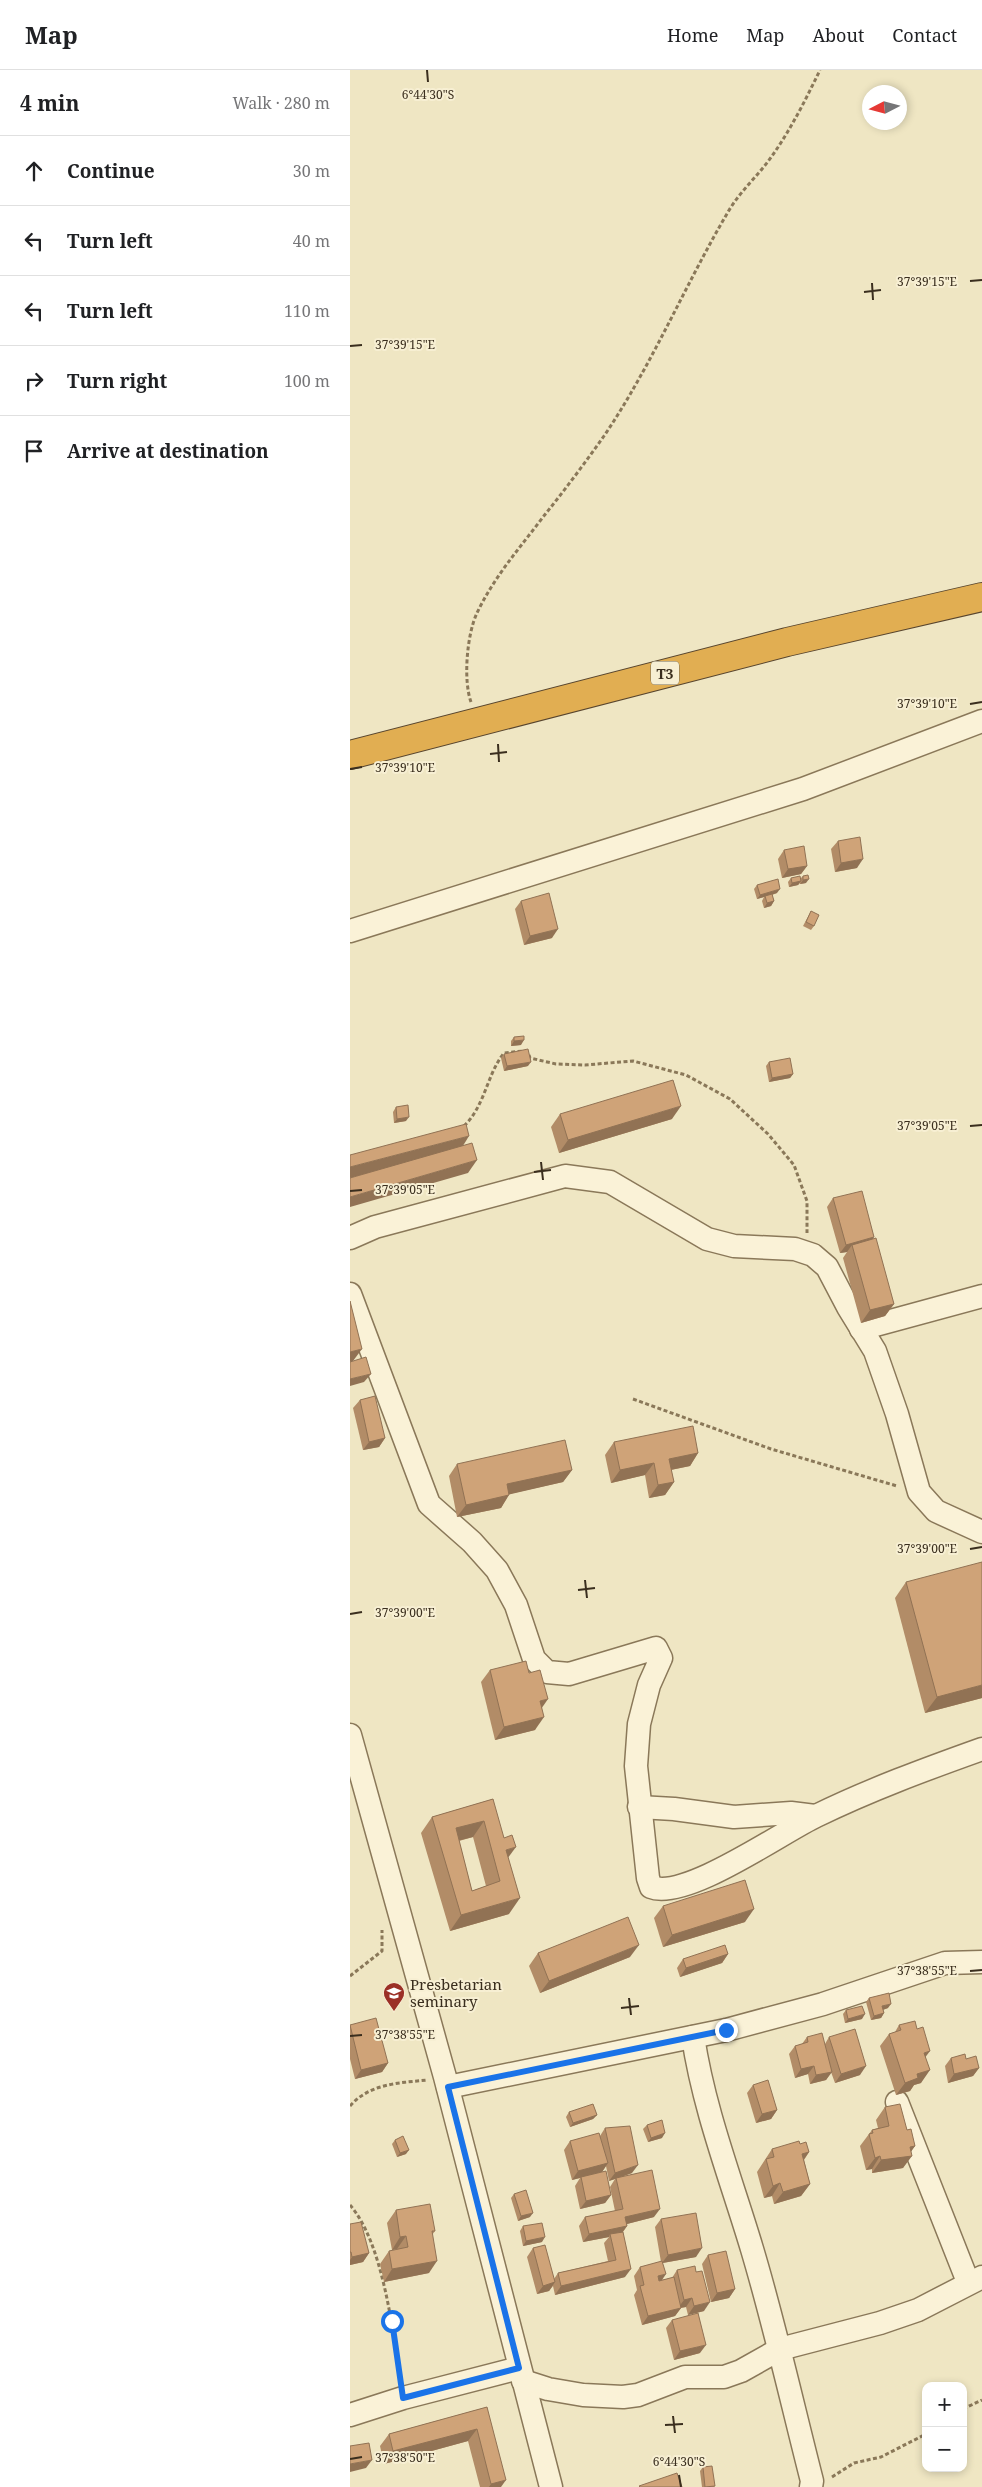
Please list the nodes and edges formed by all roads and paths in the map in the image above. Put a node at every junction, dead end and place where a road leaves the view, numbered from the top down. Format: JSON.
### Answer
{"nodes":[{"id":1,"x":820,"y":70,"type":"edge"},
{"id":2,"x":982,"y":597,"type":"edge"},
{"id":3,"x":478,"y":721,"type":"junction"},
{"id":4,"x":982,"y":721,"type":"edge"},
{"id":5,"x":350,"y":755,"type":"edge"},
{"id":6,"x":350,"y":931,"type":"edge"},
{"id":7,"x":459,"y":1131,"type":"edge"},
{"id":8,"x":350,"y":1238,"type":"edge"},
{"id":9,"x":806,"y":1252,"type":"junction"},
{"id":10,"x":350,"y":1294,"type":"edge"},
{"id":11,"x":982,"y":1296,"type":"edge"},
{"id":12,"x":861,"y":1329,"type":"junction"},
{"id":13,"x":633,"y":1399,"type":"dead end"},
{"id":14,"x":919,"y":1492,"type":"junction"},
{"id":15,"x":982,"y":1532,"type":"edge"},
{"id":16,"x":350,"y":1735,"type":"edge"},
{"id":17,"x":982,"y":1749,"type":"edge"},
{"id":18,"x":640,"y":1807,"type":"junction"},
{"id":19,"x":815,"y":1816,"type":"junction"},
{"id":20,"x":381,"y":1926,"type":"dead end"},
{"id":21,"x":982,"y":1962,"type":"edge"},
{"id":22,"x":350,"y":1976,"type":"edge"},
{"id":23,"x":693,"y":2037,"type":"junction"},
{"id":24,"x":446,"y":2082,"type":"junction"},
{"id":25,"x":897,"y":2102,"type":"dead end"},
{"id":26,"x":350,"y":2106,"type":"edge"},
{"id":27,"x":350,"y":2205,"type":"edge"},
{"id":28,"x":975,"y":2279,"type":"edge"},
{"id":29,"x":780,"y":2349,"type":"junction"},
{"id":30,"x":521,"y":2374,"type":"junction"},
{"id":31,"x":403,"y":2398,"type":"junction"},
{"id":32,"x":982,"y":2400,"type":"edge"},
{"id":33,"x":967,"y":2407,"type":"edge"},
{"id":34,"x":350,"y":2415,"type":"edge"},
{"id":35,"x":922,"y":2436,"type":"edge"},
{"id":36,"x":818,"y":2485,"type":"edge"},
{"id":37,"x":551,"y":2487,"type":"edge"}],
"edges":[{"from":1,"to":3,"type":"path"},
{"from":2,"to":3,"type":"highway","number":"T3"},
{"from":3,"to":5,"type":"highway","number":"T3"},
{"from":4,"to":6,"type":"street"},
{"from":7,"to":9,"type":"path"},
{"from":8,"to":9,"type":"street"},
{"from":9,"to":12,"type":"street"},
{"from":10,"to":18,"type":"street"},
{"from":11,"to":12,"type":"street"},
{"from":12,"to":14,"type":"street"},
{"from":13,"to":14,"type":"path"},
{"from":14,"to":15,"type":"street"},
{"from":16,"to":24,"type":"street"},
{"from":17,"to":19,"type":"street"},
{"from":18,"to":19,"type":"street"},
{"from":18,"to":19,"type":"street"},
{"from":20,"to":22,"type":"path"},
{"from":21,"to":23,"type":"street"},
{"from":23,"to":24,"type":"street"},
{"from":23,"to":29,"type":"street"},
{"from":24,"to":26,"type":"path"},
{"from":24,"to":30,"type":"street"},
{"from":25,"to":28,"type":"street"},
{"from":27,"to":31,"type":"path"},
{"from":28,"to":29,"type":"street"},
{"from":29,"to":30,"type":"street"},
{"from":29,"to":36,"type":"street"},
{"from":30,"to":31,"type":"street"},
{"from":30,"to":37,"type":"street"},
{"from":31,"to":34,"type":"street"},
{"from":32,"to":33,"type":"path"},
{"from":35,"to":36,"type":"path"}]}
